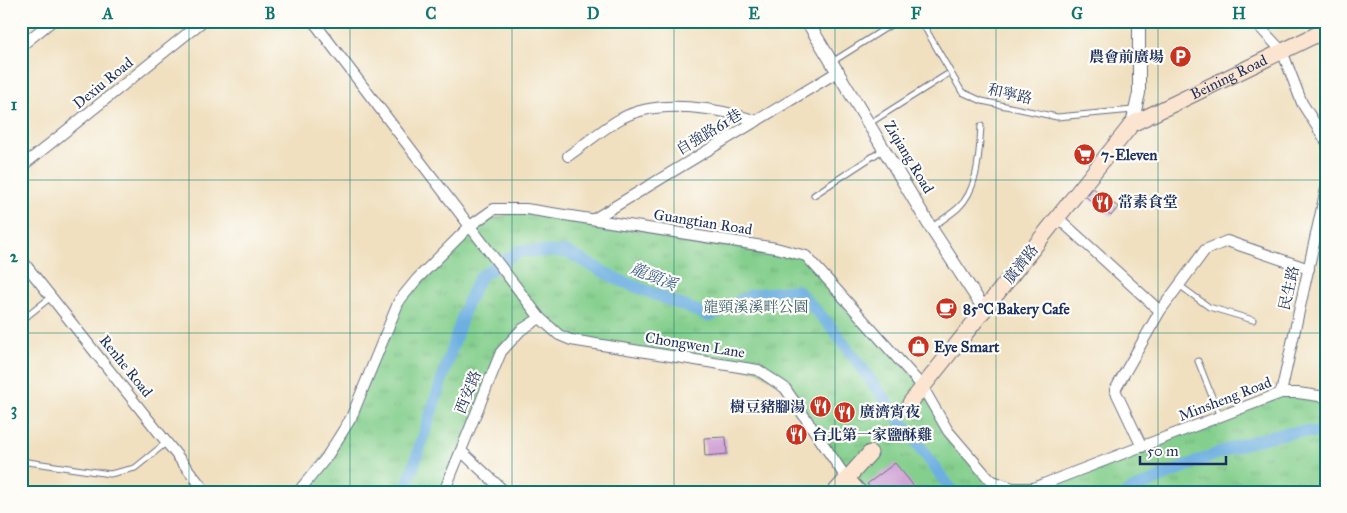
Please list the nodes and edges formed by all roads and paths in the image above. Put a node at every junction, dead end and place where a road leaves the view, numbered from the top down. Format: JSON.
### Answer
{"nodes":[{"id":1,"x":52,"y":21,"type":"edge"},
{"id":2,"x":203,"y":21,"type":"edge"},
{"id":3,"x":313,"y":21,"type":"edge"},
{"id":4,"x":807,"y":21,"type":"edge"},
{"id":5,"x":897,"y":21,"type":"edge"},
{"id":6,"x":921,"y":21,"type":"edge"},
{"id":7,"x":1139,"y":21,"type":"edge"},
{"id":8,"x":1254,"y":21,"type":"edge"},
{"id":9,"x":1326,"y":30,"type":"edge"},
{"id":10,"x":21,"y":46,"type":"edge"},
{"id":11,"x":1282,"y":51,"type":"junction"},
{"id":12,"x":835,"y":67,"type":"junction"},
{"id":13,"x":946,"y":75,"type":"dead end"},
{"id":14,"x":1133,"y":117,"type":"junction"},
{"id":15,"x":757,"y":121,"type":"junction"},
{"id":16,"x":870,"y":123,"type":"junction"},
{"id":17,"x":981,"y":126,"type":"dead end"},
{"id":18,"x":1326,"y":142,"type":"edge"},
{"id":19,"x":885,"y":149,"type":"junction"},
{"id":20,"x":568,"y":156,"type":"dead end"},
{"id":21,"x":21,"y":167,"type":"edge"},
{"id":22,"x":1326,"y":189,"type":"edge"},
{"id":23,"x":814,"y":194,"type":"dead end"},
{"id":24,"x":1058,"y":218,"type":"junction"},
{"id":25,"x":594,"y":219,"type":"junction"},
{"id":26,"x":470,"y":226,"type":"junction"},
{"id":27,"x":931,"y":228,"type":"junction"},
{"id":28,"x":21,"y":260,"type":"edge"},
{"id":29,"x":1309,"y":269,"type":"junction"},
{"id":30,"x":1179,"y":285,"type":"junction"},
{"id":31,"x":51,"y":297,"type":"junction"},
{"id":32,"x":984,"y":309,"type":"junction"},
{"id":33,"x":1160,"y":311,"type":"junction"},
{"id":34,"x":540,"y":318,"type":"junction"},
{"id":35,"x":1253,"y":320,"type":"dead end"},
{"id":36,"x":21,"y":321,"type":"edge"},
{"id":37,"x":1198,"y":361,"type":"dead end"},
{"id":38,"x":922,"y":386,"type":"junction"},
{"id":39,"x":1281,"y":393,"type":"junction"},
{"id":40,"x":1326,"y":397,"type":"edge"},
{"id":41,"x":910,"y":403,"type":"dead end"},
{"id":42,"x":1220,"y":417,"type":"junction"},
{"id":43,"x":168,"y":441,"type":"junction"},
{"id":44,"x":1142,"y":447,"type":"junction"},
{"id":45,"x":461,"y":451,"type":"junction"},
{"id":46,"x":870,"y":453,"type":"dead end"},
{"id":47,"x":21,"y":461,"type":"edge"},
{"id":48,"x":847,"y":479,"type":"junction"},
{"id":49,"x":206,"y":492,"type":"edge"},
{"id":50,"x":298,"y":492,"type":"edge"},
{"id":51,"x":444,"y":492,"type":"edge"},
{"id":52,"x":505,"y":492,"type":"edge"},
{"id":53,"x":835,"y":492,"type":"edge"},
{"id":54,"x":859,"y":492,"type":"edge"}],
"edges":[{"from":1,"to":10,"type":"street"},
{"from":2,"to":21,"type":"street","name":"Dexiu Road"},
{"from":3,"to":26,"type":"street","name":"Chongwen Lane"},
{"from":4,"to":12,"type":"street","name":"Ziqiang Road"},
{"from":5,"to":12,"type":"lane"},
{"from":6,"to":14,"type":"lane","name":"和寧路"},
{"from":7,"to":14,"type":"street"},
{"from":8,"to":11,"type":"street"},
{"from":9,"to":11,"type":"main road","name":"Beining Road"},
{"from":11,"to":14,"type":"main road","name":"Beining Road"},
{"from":11,"to":18,"type":"street"},
{"from":12,"to":15,"type":"street","name":"自強路61巷"},
{"from":12,"to":16,"type":"street","name":"Ziqiang Road"},
{"from":13,"to":16,"type":"lane"},
{"from":14,"to":24,"type":"main road","name":"廣濟路"},
{"from":15,"to":20,"type":"street"},
{"from":15,"to":25,"type":"street","name":"自強路61巷"},
{"from":16,"to":19,"type":"street","name":"Ziqiang Road"},
{"from":17,"to":27,"type":"lane"},
{"from":19,"to":23,"type":"lane"},
{"from":19,"to":27,"type":"street","name":"Ziqiang Road"},
{"from":22,"to":29,"type":"street","name":"民生路"},
{"from":24,"to":32,"type":"main road","name":"廣濟路"},
{"from":24,"to":33,"type":"street"},
{"from":25,"to":26,"type":"street","name":"Guangtian Road"},
{"from":25,"to":38,"type":"street","name":"Guangtian Road"},
{"from":26,"to":34,"type":"street","name":"Chongwen Lane"},
{"from":26,"to":50,"type":"street","name":"Guangtian Road"},
{"from":27,"to":32,"type":"street","name":"Ziqiang Road"},
{"from":28,"to":31,"type":"street","name":"Renhe Road"},
{"from":29,"to":30,"type":"street"},
{"from":29,"to":39,"type":"street","name":"民生路"},
{"from":30,"to":33,"type":"street"},
{"from":30,"to":35,"type":"lane"},
{"from":31,"to":36,"type":"lane"},
{"from":31,"to":43,"type":"street","name":"Renhe Road"},
{"from":32,"to":38,"type":"main road","name":"廣濟路"},
{"from":33,"to":44,"type":"street"},
{"from":34,"to":45,"type":"street","name":"西安路"},
{"from":34,"to":48,"type":"street","name":"Chongwen Lane"},
{"from":37,"to":42,"type":"lane"},
{"from":38,"to":41,"type":"main road","name":"廣濟路"},
{"from":38,"to":44,"type":"street","name":"Guangtian Road"},
{"from":39,"to":40,"type":"street","name":"Minsheng Road"},
{"from":39,"to":42,"type":"street","name":"Minsheng Road"},
{"from":42,"to":44,"type":"street","name":"Minsheng Road"},
{"from":43,"to":47,"type":"lane"},
{"from":43,"to":49,"type":"street","name":"Renhe Road"},
{"from":45,"to":51,"type":"street","name":"西安路"},
{"from":45,"to":52,"type":"street"},
{"from":46,"to":48,"type":"main road"},
{"from":48,"to":53,"type":"main road"},
{"from":48,"to":54,"type":"main road"}]}
